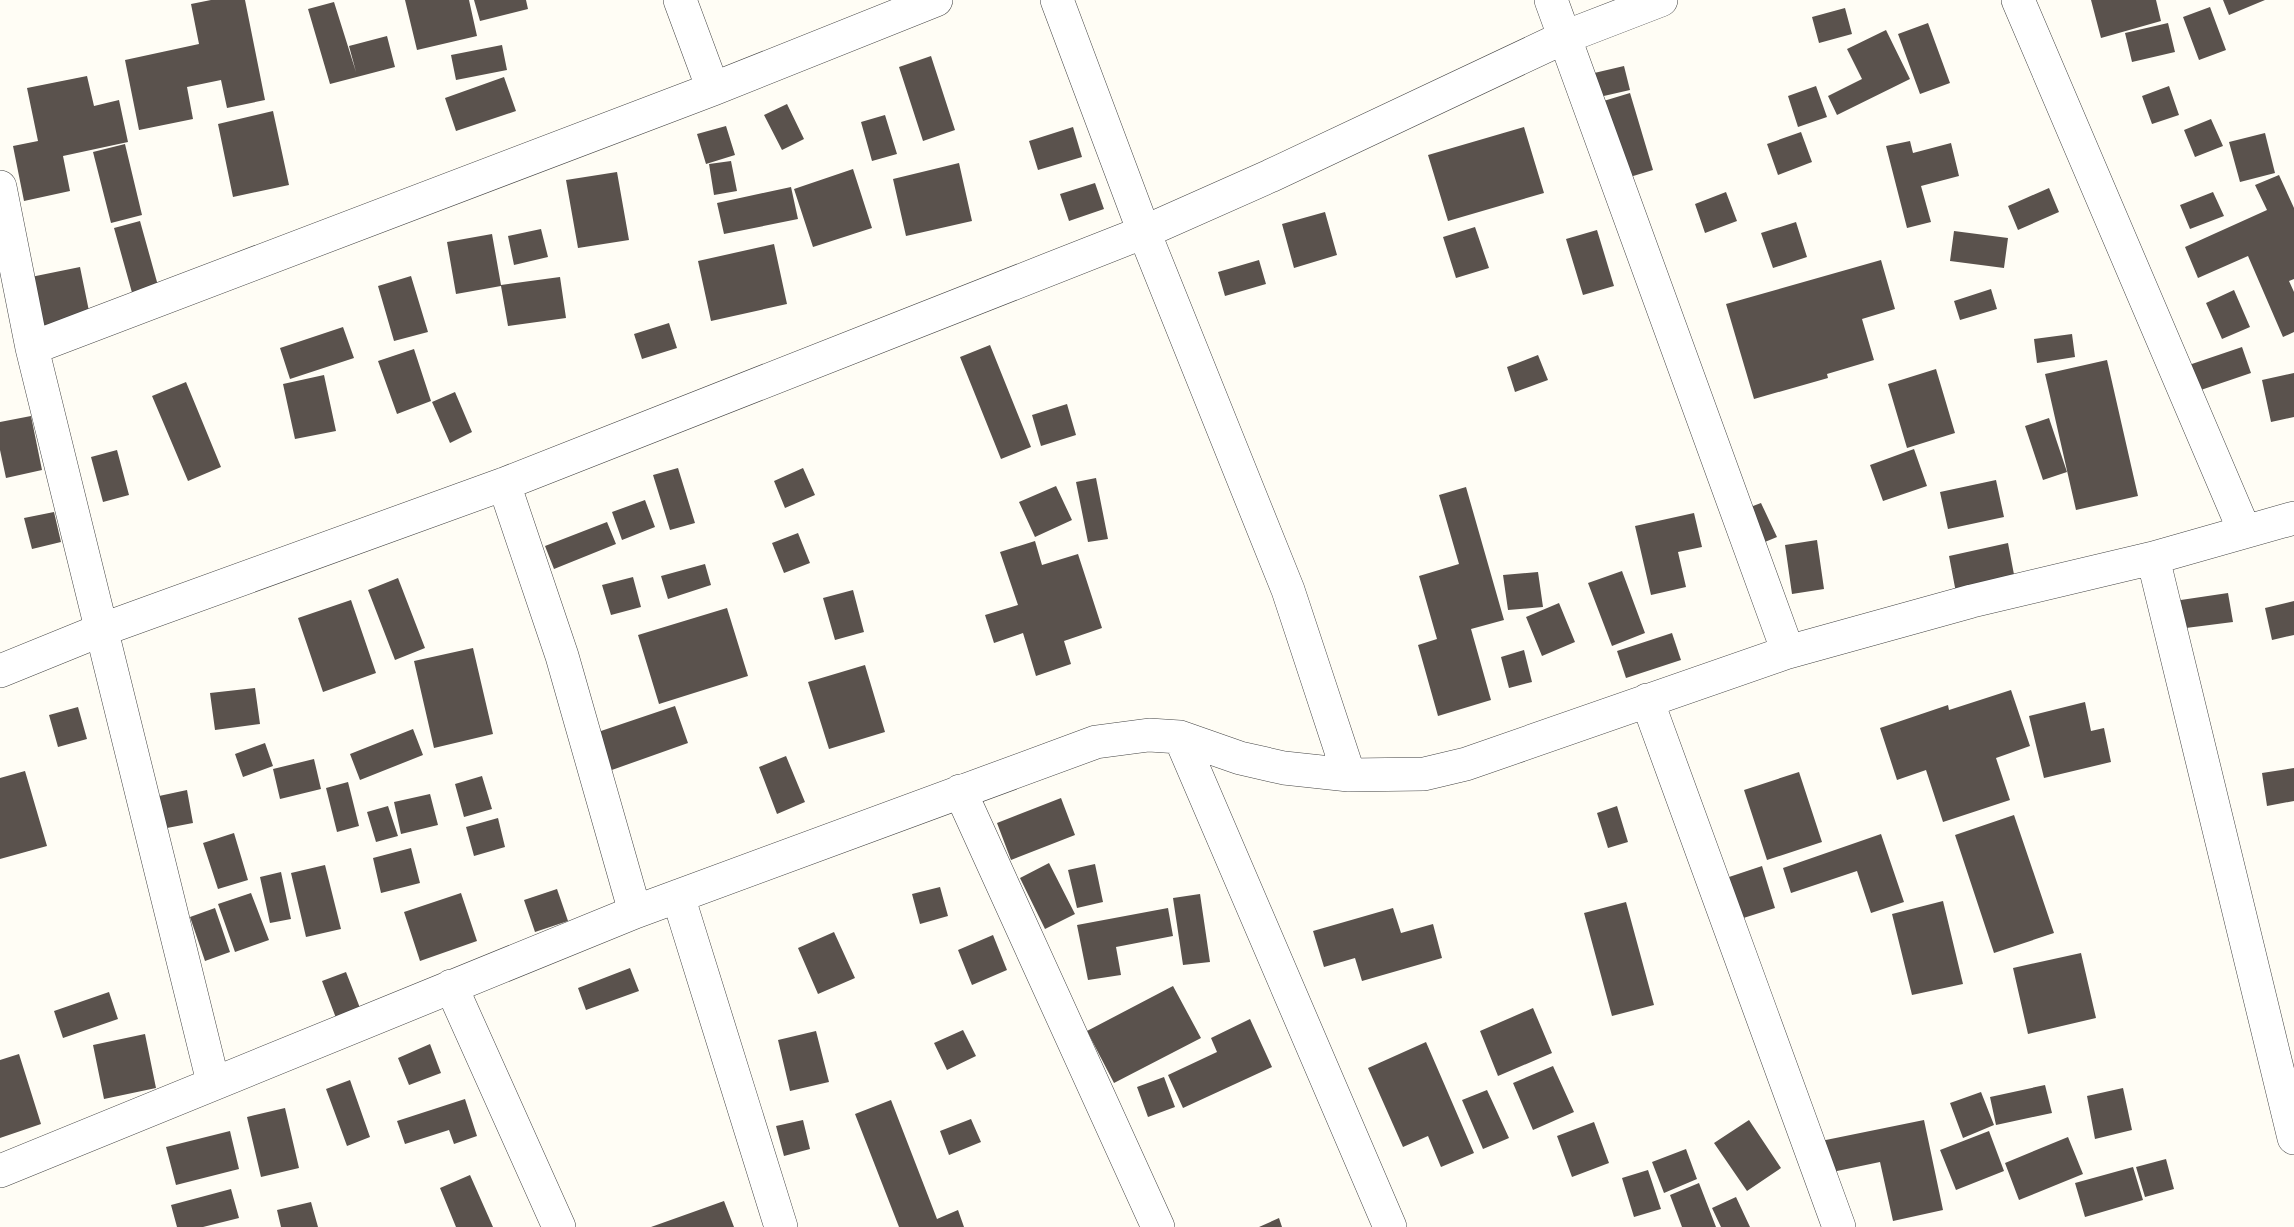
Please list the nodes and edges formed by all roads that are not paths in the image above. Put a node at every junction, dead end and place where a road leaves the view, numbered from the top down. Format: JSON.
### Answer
{"nodes":[{"id":1,"x":680,"y":0,"type":"edge"},
{"id":2,"x":936,"y":0,"type":"edge"},
{"id":3,"x":1057,"y":0,"type":"edge"},
{"id":4,"x":1551,"y":0,"type":"edge"},
{"id":5,"x":1661,"y":0,"type":"edge"},
{"id":6,"x":2018,"y":0,"type":"edge"},
{"id":7,"x":1565,"y":37,"type":"junction"},
{"id":8,"x":713,"y":88,"type":"junction"},
{"id":9,"x":0,"y":187,"type":"edge"},
{"id":10,"x":1144,"y":232,"type":"junction"},
{"id":11,"x":8,"y":270,"type":"edge"},
{"id":12,"x":32,"y":348,"type":"junction"},
{"id":13,"x":504,"y":484,"type":"junction"},
{"id":14,"x":2294,"y":518,"type":"edge"},
{"id":15,"x":2244,"y":530,"type":"junction"},
{"id":16,"x":2153,"y":558,"type":"junction"},
{"id":17,"x":101,"y":630,"type":"junction"},
{"id":18,"x":1788,"y":652,"type":"junction"},
{"id":19,"x":0,"y":671,"type":"edge"},
{"id":20,"x":1647,"y":700,"type":"junction"},
{"id":21,"x":1180,"y":737,"type":"junction"},
{"id":22,"x":1349,"y":775,"type":"junction"},
{"id":23,"x":960,"y":791,"type":"junction"},
{"id":24,"x":678,"y":897,"type":"junction"},
{"id":25,"x":635,"y":912,"type":"junction"},
{"id":26,"x":451,"y":986,"type":"junction"},
{"id":27,"x":213,"y":1082,"type":"junction"},
{"id":28,"x":2294,"y":1138,"type":"edge"},
{"id":29,"x":0,"y":1171,"type":"edge"},
{"id":30,"x":559,"y":1227,"type":"edge"},
{"id":31,"x":781,"y":1227,"type":"edge"},
{"id":32,"x":1158,"y":1227,"type":"edge"},
{"id":33,"x":1390,"y":1227,"type":"edge"},
{"id":34,"x":1839,"y":1227,"type":"edge"}],
"edges":[{"from":1,"to":8,"type":"street"},
{"from":2,"to":8,"type":"street"},
{"from":3,"to":10,"type":"street"},
{"from":4,"to":7,"type":"street"},
{"from":5,"to":7,"type":"street"},
{"from":6,"to":15,"type":"street"},
{"from":7,"to":10,"type":"street"},
{"from":7,"to":18,"type":"street"},
{"from":8,"to":12,"type":"street"},
{"from":9,"to":11,"type":"street"},
{"from":10,"to":13,"type":"street"},
{"from":10,"to":22,"type":"street"},
{"from":11,"to":12,"type":"street"},
{"from":12,"to":17,"type":"street"},
{"from":13,"to":17,"type":"street"},
{"from":13,"to":25,"type":"street"},
{"from":14,"to":15,"type":"street"},
{"from":15,"to":16,"type":"street"},
{"from":16,"to":18,"type":"street"},
{"from":16,"to":28,"type":"street"},
{"from":17,"to":19,"type":"street"},
{"from":17,"to":27,"type":"street"},
{"from":18,"to":20,"type":"street"},
{"from":20,"to":22,"type":"street"},
{"from":20,"to":34,"type":"street"},
{"from":21,"to":22,"type":"street"},
{"from":21,"to":23,"type":"street"},
{"from":21,"to":33,"type":"street"},
{"from":23,"to":24,"type":"street"},
{"from":23,"to":32,"type":"street"},
{"from":24,"to":25,"type":"street"},
{"from":24,"to":31,"type":"street"},
{"from":25,"to":26,"type":"street"},
{"from":26,"to":27,"type":"street"},
{"from":26,"to":30,"type":"street"},
{"from":27,"to":29,"type":"street"}]}
